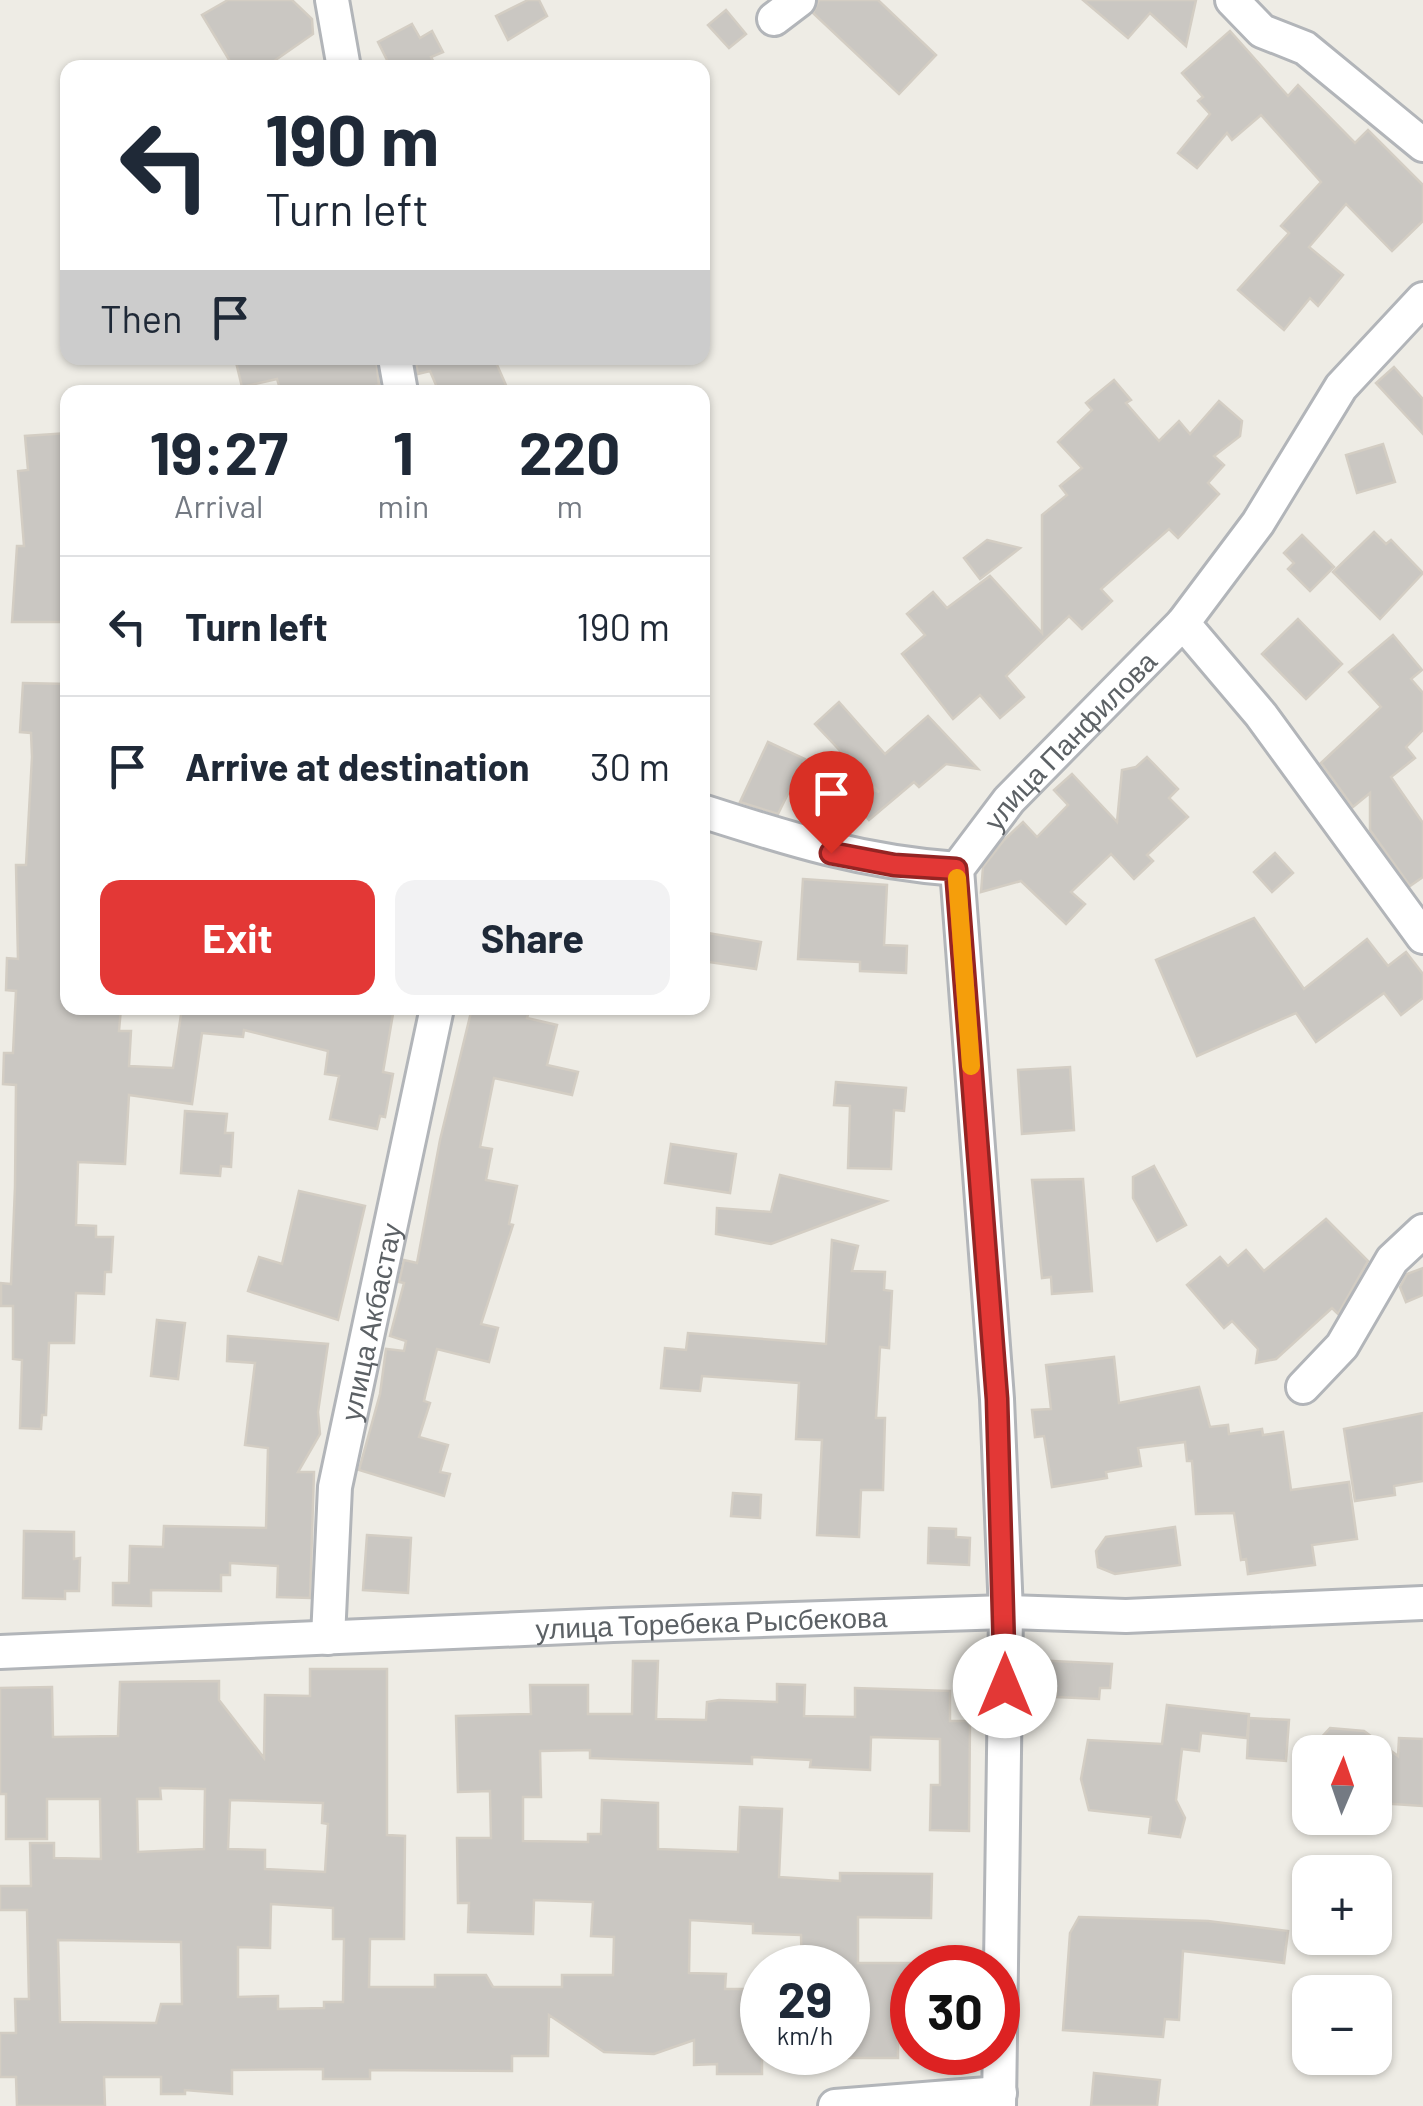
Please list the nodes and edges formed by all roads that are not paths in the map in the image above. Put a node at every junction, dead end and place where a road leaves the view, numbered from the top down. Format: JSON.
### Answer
{"nodes":[{"id":1,"x":332,"y":0,"type":"edge"},
{"id":2,"x":1232,"y":0,"type":"edge"},
{"id":3,"x":343,"y":60,"type":"edge"},
{"id":4,"x":1423,"y":145,"type":"edge"},
{"id":5,"x":1423,"y":299,"type":"edge"},
{"id":6,"x":1183,"y":623,"type":"junction"},
{"id":7,"x":710,"y":813,"type":"edge"},
{"id":8,"x":956,"y":869,"type":"junction"},
{"id":9,"x":1423,"y":937,"type":"edge"},
{"id":10,"x":435,"y":1015,"type":"edge"},
{"id":11,"x":1423,"y":1231,"type":"edge"},
{"id":12,"x":1303,"y":1388,"type":"dead end"},
{"id":13,"x":1423,"y":1604,"type":"edge"},
{"id":14,"x":1006,"y":1612,"type":"junction"},
{"id":15,"x":328,"y":1638,"type":"junction"},
{"id":16,"x":0,"y":1652,"type":"edge"},
{"id":17,"x":999,"y":2100,"type":"edge"},
{"id":18,"x":834,"y":2106,"type":"edge"}],
"edges":[{"from":1,"to":3,"type":"street"},
{"from":2,"to":4,"type":"street"},
{"from":5,"to":6,"type":"street","name":"улица Панфилова"},
{"from":6,"to":8,"type":"street","name":"улица Панфилова"},
{"from":6,"to":9,"type":"street"},
{"from":7,"to":8,"type":"street"},
{"from":8,"to":14,"type":"street"},
{"from":10,"to":15,"type":"street","name":"улица Акбастау"},
{"from":11,"to":12,"type":"street"},
{"from":13,"to":14,"type":"street","name":"улица Торебека Рысбекова"},
{"from":14,"to":15,"type":"street","name":"улица Торебека Рысбекова"},
{"from":14,"to":17,"type":"street"},
{"from":15,"to":16,"type":"street","name":"улица Торебека Рысбекова"},
{"from":17,"to":18,"type":"street"}]}
